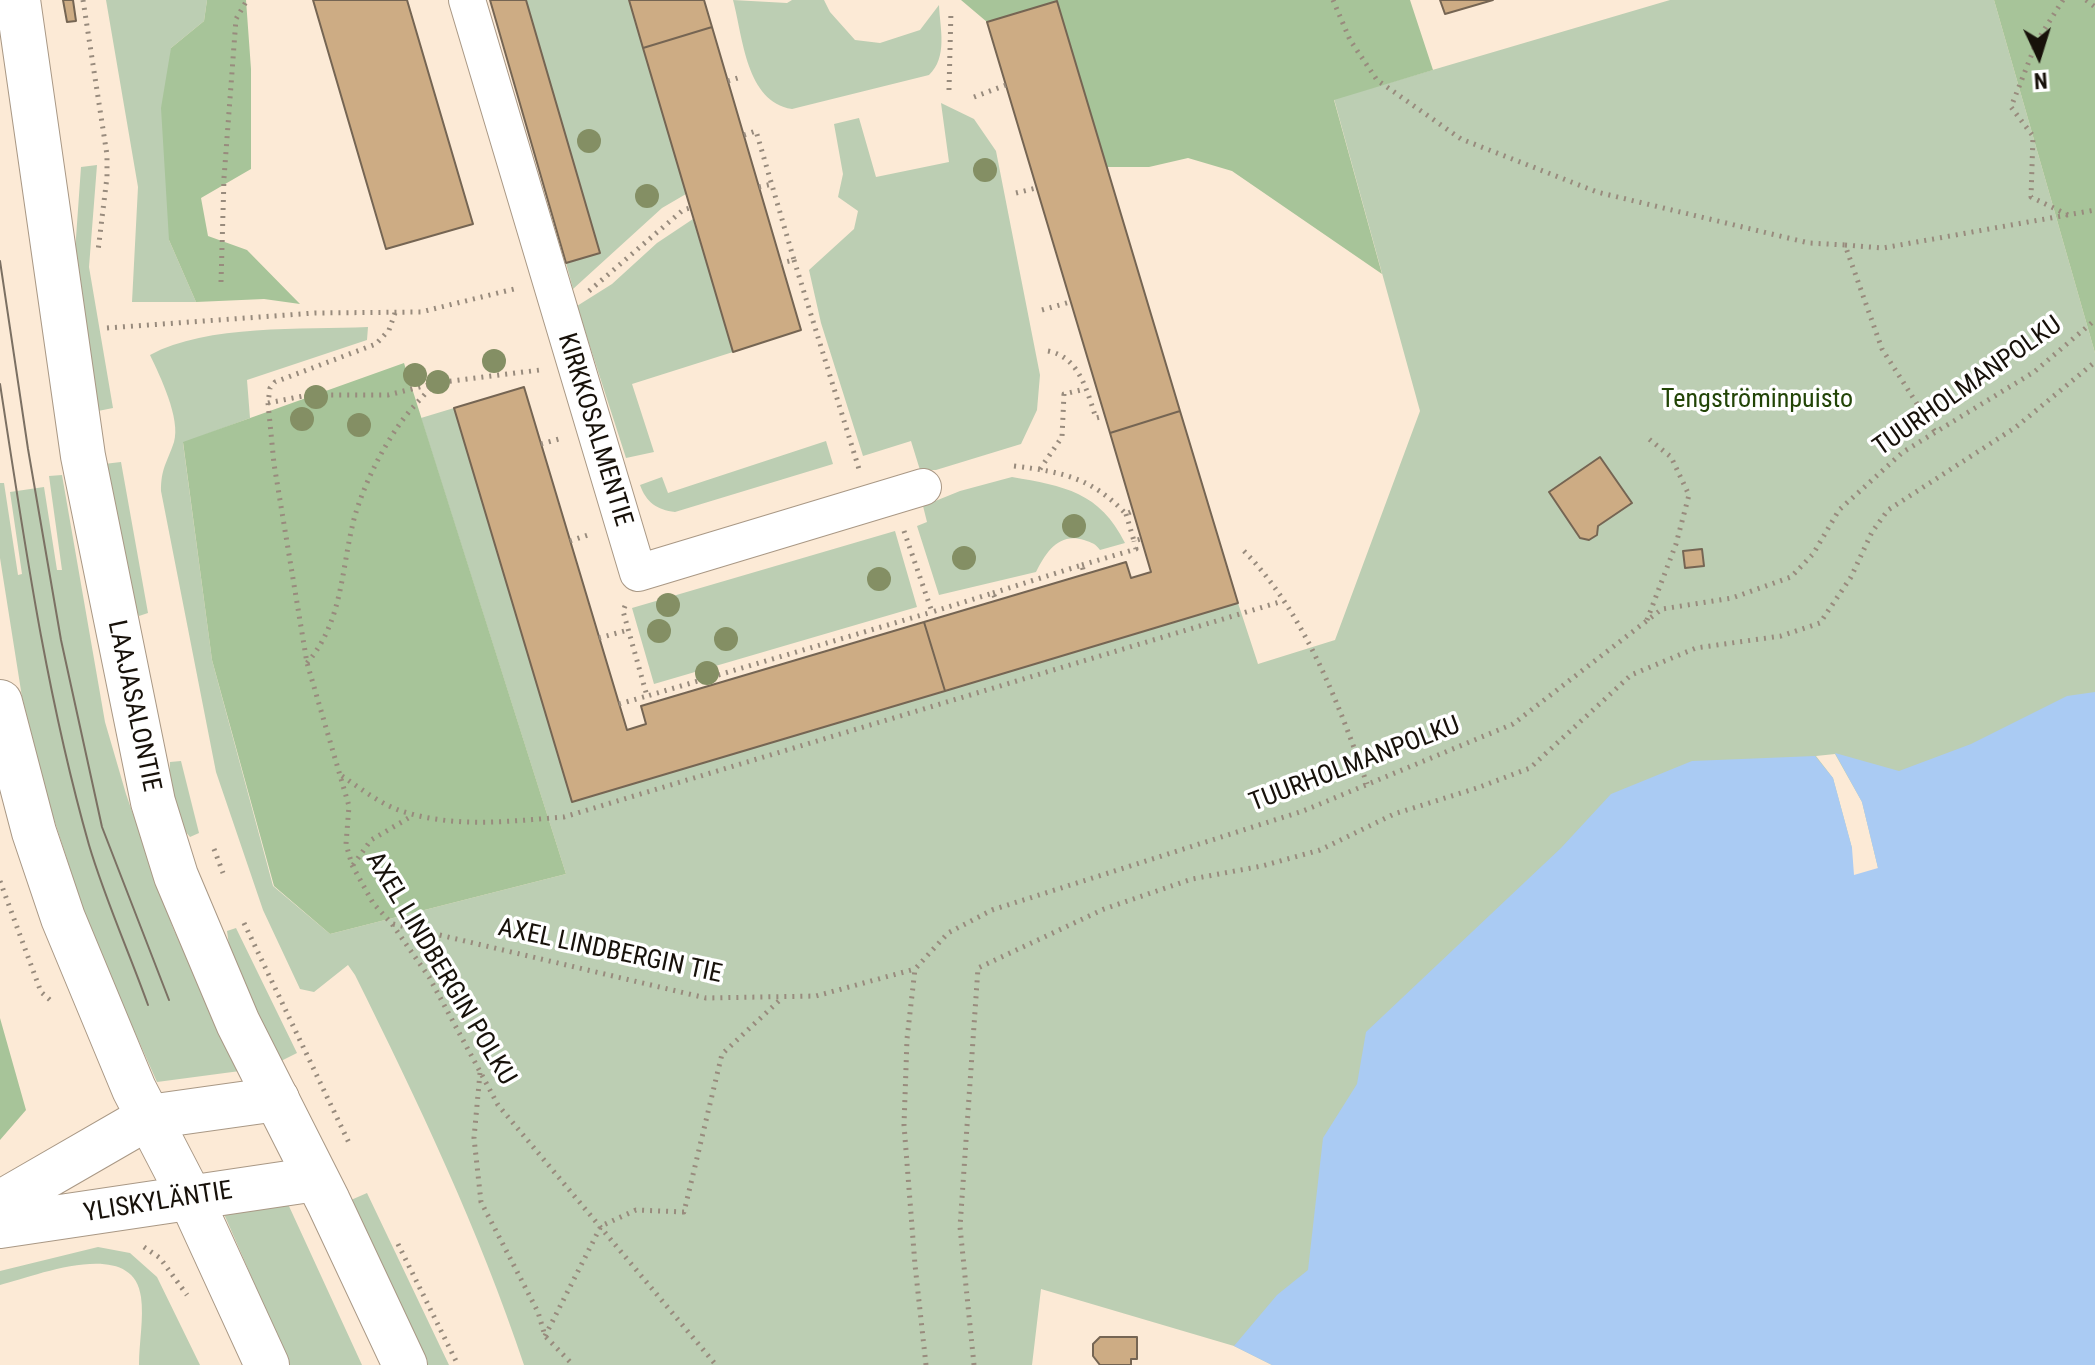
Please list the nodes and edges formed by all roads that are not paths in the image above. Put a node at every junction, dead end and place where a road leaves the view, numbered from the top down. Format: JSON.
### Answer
{"nodes":[{"id":1,"x":18,"y":0,"type":"edge"},
{"id":2,"x":467,"y":0,"type":"edge"},
{"id":3,"x":895,"y":495,"type":"road end"},
{"id":4,"x":0,"y":702,"type":"edge"},
{"id":5,"x":277,"y":1099,"type":"junction"},
{"id":6,"x":149,"y":1117,"type":"junction"},
{"id":7,"x":316,"y":1179,"type":"junction"},
{"id":8,"x":190,"y":1197,"type":"junction"},
{"id":9,"x":0,"y":1203,"type":"edge"},
{"id":10,"x":0,"y":1226,"type":"edge"},
{"id":11,"x":267,"y":1365,"type":"edge"},
{"id":12,"x":405,"y":1365,"type":"edge"}],
"edges":[{"from":1,"to":5,"type":"main road","name":"LAAJASALONTIE"},
{"from":2,"to":3,"type":"street","name":"KIRKKOSALMENTIE"},
{"from":4,"to":6,"type":"main road"},
{"from":5,"to":6,"type":"main road","name":"YLISKYLÄNTIE"},
{"from":5,"to":7,"type":"main road","name":"LAAJASALONTIE"},
{"from":6,"to":8,"type":"main road"},
{"from":6,"to":9,"type":"main road","name":"YLISKYLÄNTIE"},
{"from":7,"to":8,"type":"main road","name":"YLISKYLÄNTIE"},
{"from":7,"to":12,"type":"main road","name":"LAAJASALONTIE"},
{"from":8,"to":10,"type":"main road","name":"YLISKYLÄNTIE"},
{"from":8,"to":11,"type":"main road"}]}
